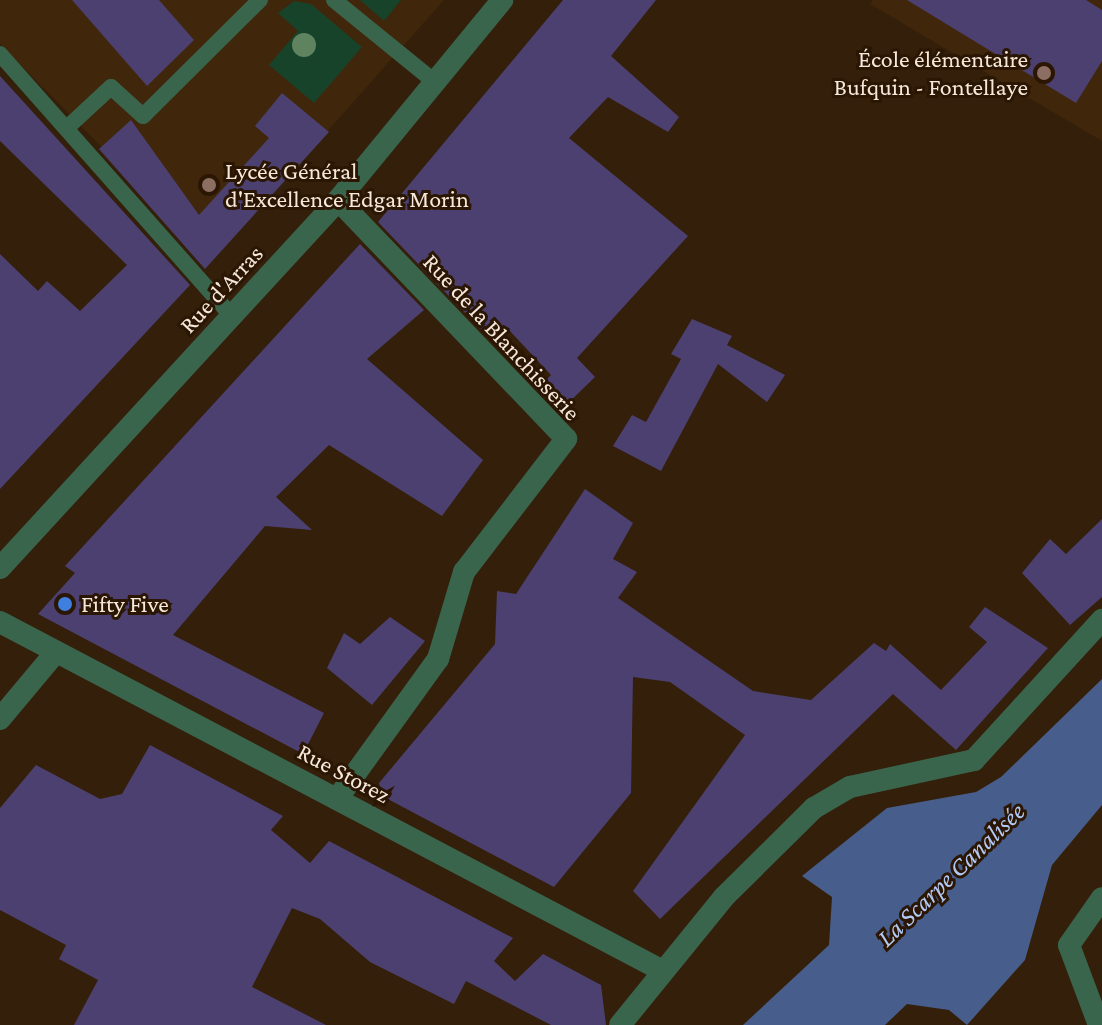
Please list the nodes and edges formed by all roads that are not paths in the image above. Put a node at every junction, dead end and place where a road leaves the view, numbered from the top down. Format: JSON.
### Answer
{"nodes":[{"id":1,"x":234,"y":0,"type":"edge"},
{"id":2,"x":260,"y":0,"type":"edge"},
{"id":3,"x":334,"y":0,"type":"edge"},
{"id":4,"x":502,"y":0,"type":"edge"},
{"id":5,"x":247,"y":13,"type":"junction"},
{"id":6,"x":0,"y":54,"type":"edge"},
{"id":7,"x":435,"y":82,"type":"junction"},
{"id":8,"x":70,"y":125,"type":"junction"},
{"id":9,"x":338,"y":200,"type":"junction"},
{"id":10,"x":232,"y":316,"type":"junction"},
{"id":11,"x":0,"y":568,"type":"edge"},
{"id":12,"x":1102,"y":620,"type":"edge"},
{"id":13,"x":0,"y":622,"type":"edge"},
{"id":14,"x":56,"y":652,"type":"junction"},
{"id":15,"x":0,"y":719,"type":"edge"},
{"id":16,"x":337,"y":799,"type":"junction"},
{"id":17,"x":1102,"y":898,"type":"edge"},
{"id":18,"x":663,"y":971,"type":"junction"},
{"id":19,"x":620,"y":1025,"type":"edge"},
{"id":20,"x":1099,"y":1025,"type":"edge"}],
"edges":[{"from":1,"to":5,"type":"lane"},
{"from":2,"to":5,"type":"lane"},
{"from":3,"to":7,"type":"lane"},
{"from":4,"to":7,"type":"street","name":"Rue d'Arras"},
{"from":5,"to":8,"type":"lane"},
{"from":6,"to":8,"type":"lane"},
{"from":7,"to":9,"type":"street","name":"Rue d'Arras"},
{"from":8,"to":10,"type":"lane"},
{"from":9,"to":10,"type":"street","name":"Rue d'Arras"},
{"from":9,"to":16,"type":"street","name":"Rue de la Blanchisserie"},
{"from":10,"to":11,"type":"street","name":"Rue d'Arras"},
{"from":12,"to":18,"type":"street"},
{"from":13,"to":14,"type":"street","name":"Rue Storez"},
{"from":14,"to":15,"type":"street"},
{"from":14,"to":16,"type":"street","name":"Rue Storez"},
{"from":16,"to":18,"type":"street","name":"Rue Storez"},
{"from":17,"to":20,"type":"street"},
{"from":18,"to":19,"type":"street"}]}
